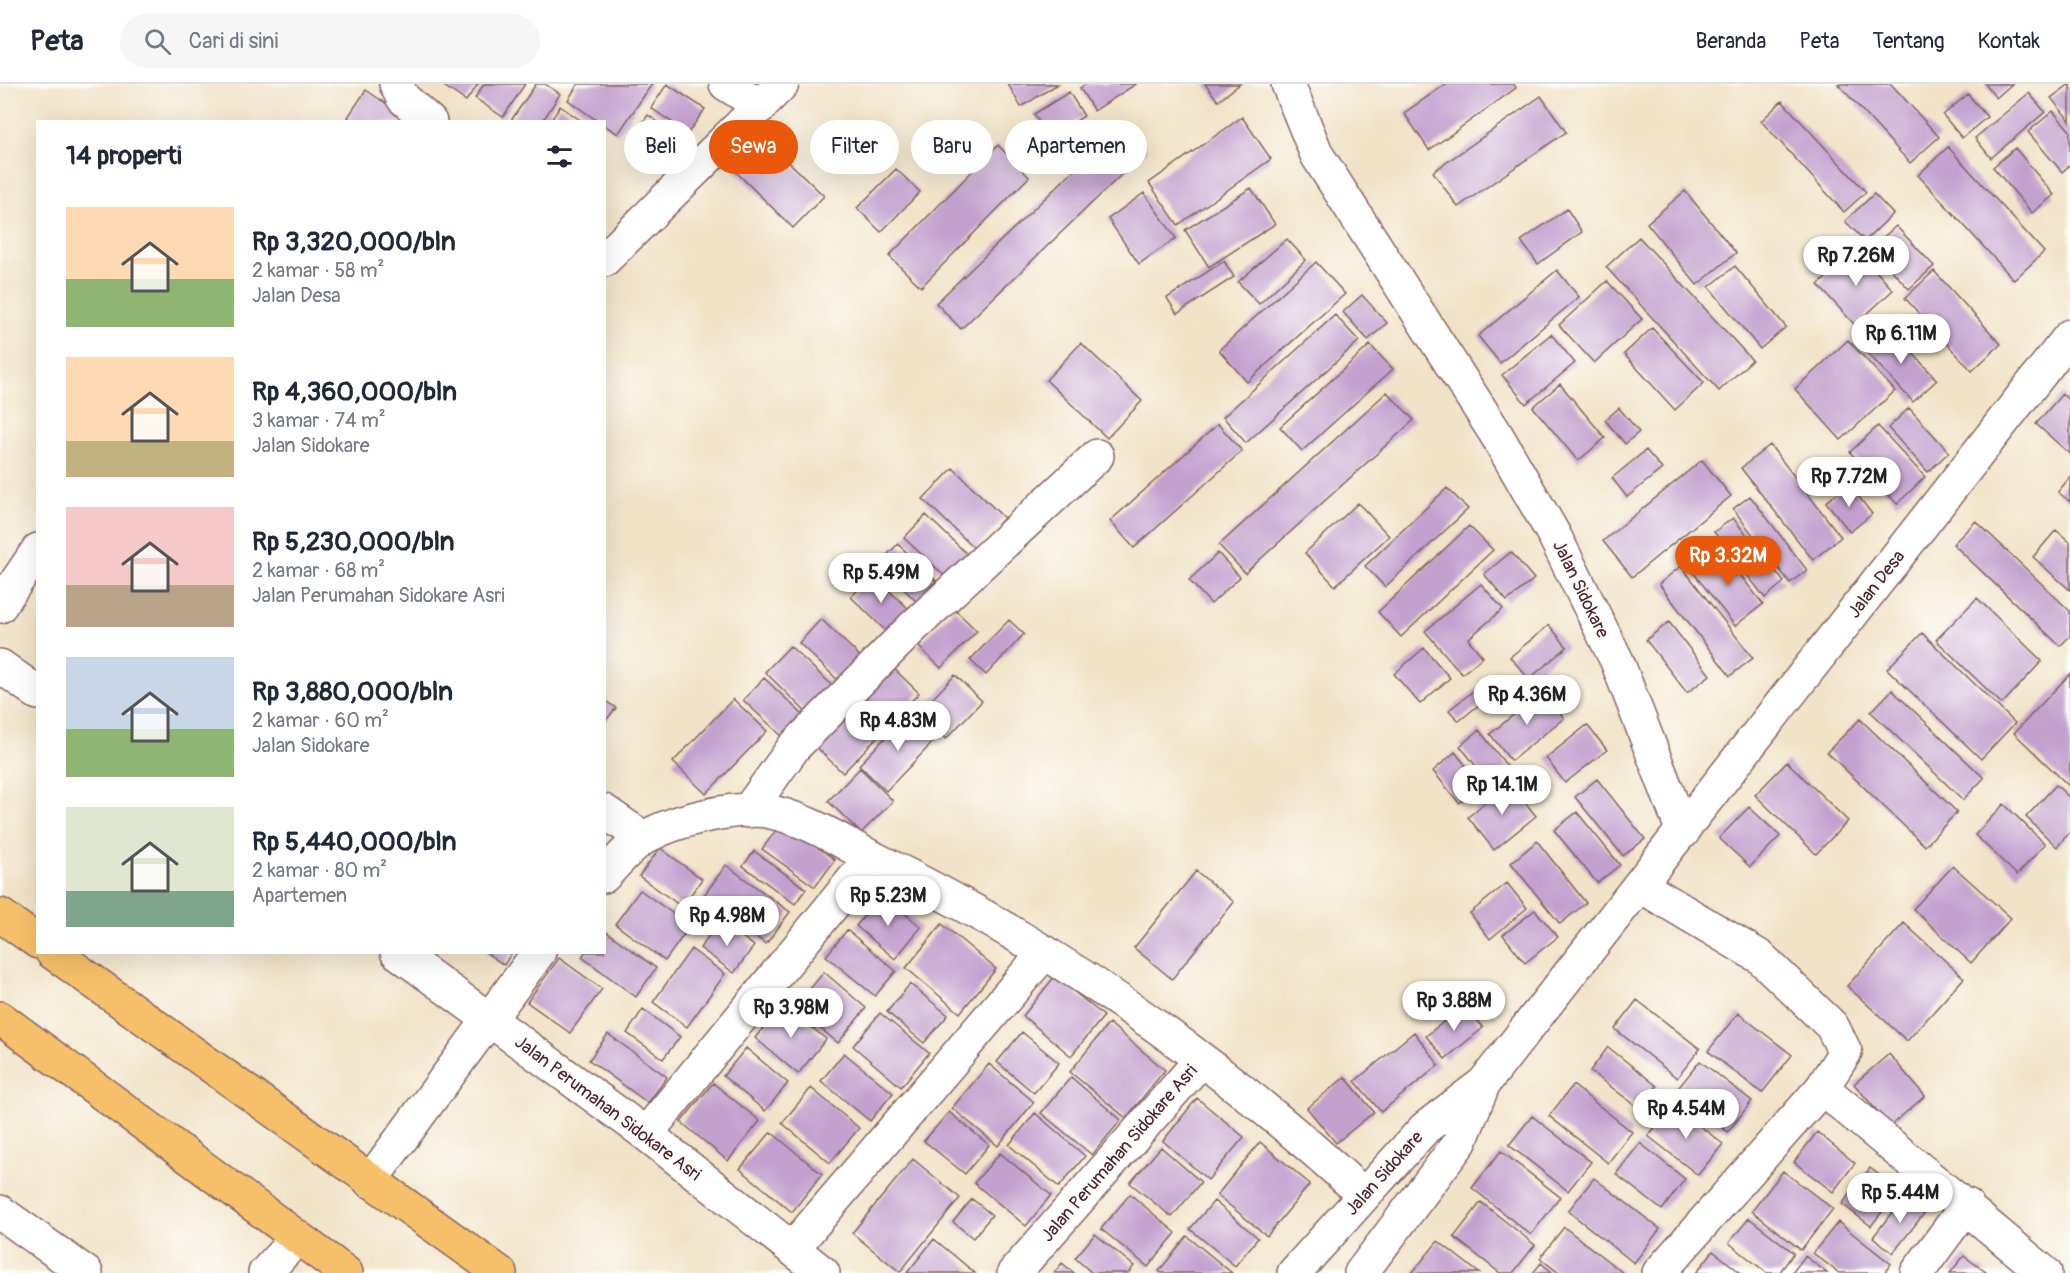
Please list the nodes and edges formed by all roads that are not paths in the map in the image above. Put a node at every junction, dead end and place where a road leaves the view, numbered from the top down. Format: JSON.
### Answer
{"nodes":[{"id":1,"x":396,"y":84,"type":"edge"},
{"id":2,"x":726,"y":84,"type":"edge"},
{"id":3,"x":1288,"y":84,"type":"edge"},
{"id":4,"x":771,"y":95,"type":"edge"},
{"id":5,"x":428,"y":120,"type":"edge"},
{"id":6,"x":608,"y":250,"type":"edge"},
{"id":7,"x":2070,"y":336,"type":"edge"},
{"id":8,"x":1096,"y":456,"type":"dead end"},
{"id":9,"x":36,"y":553,"type":"edge"},
{"id":10,"x":0,"y":606,"type":"edge"},
{"id":11,"x":0,"y":666,"type":"edge"},
{"id":12,"x":36,"y":692,"type":"edge"},
{"id":13,"x":748,"y":811,"type":"junction"},
{"id":14,"x":606,"y":812,"type":"edge"},
{"id":15,"x":1683,"y":832,"type":"junction"},
{"id":16,"x":643,"y":838,"type":"junction"},
{"id":17,"x":872,"y":857,"type":"junction"},
{"id":18,"x":606,"y":874,"type":"edge"},
{"id":19,"x":1641,"y":886,"type":"junction"},
{"id":20,"x":0,"y":915,"type":"edge"},
{"id":21,"x":36,"y":941,"type":"edge"},
{"id":22,"x":1045,"y":952,"type":"junction"},
{"id":23,"x":55,"y":954,"type":"edge"},
{"id":24,"x":400,"y":954,"type":"edge"},
{"id":25,"x":537,"y":954,"type":"edge"},
{"id":26,"x":0,"y":1018,"type":"edge"},
{"id":27,"x":488,"y":1018,"type":"junction"},
{"id":28,"x":1201,"y":1060,"type":"junction"},
{"id":29,"x":1484,"y":1083,"type":"junction"},
{"id":30,"x":1822,"y":1088,"type":"junction"},
{"id":31,"x":645,"y":1134,"type":"junction"},
{"id":32,"x":370,"y":1181,"type":"junction"},
{"id":33,"x":1364,"y":1195,"type":"junction"},
{"id":34,"x":1967,"y":1205,"type":"junction"},
{"id":35,"x":0,"y":1212,"type":"edge"},
{"id":36,"x":297,"y":1238,"type":"junction"},
{"id":37,"x":792,"y":1249,"type":"junction"},
{"id":38,"x":86,"y":1273,"type":"edge"},
{"id":39,"x":265,"y":1273,"type":"edge"},
{"id":40,"x":346,"y":1273,"type":"edge"},
{"id":41,"x":500,"y":1273,"type":"edge"},
{"id":42,"x":823,"y":1273,"type":"edge"},
{"id":43,"x":1014,"y":1273,"type":"edge"},
{"id":44,"x":1294,"y":1273,"type":"edge"},
{"id":45,"x":1361,"y":1273,"type":"edge"},
{"id":46,"x":1659,"y":1273,"type":"edge"},
{"id":47,"x":1917,"y":1273,"type":"edge"},
{"id":48,"x":2045,"y":1273,"type":"edge"}],
"edges":[{"from":1,"to":5,"type":"street"},
{"from":2,"to":4,"type":"street"},
{"from":3,"to":15,"type":"street","name":"Jalan Sidokare"},
{"from":4,"to":6,"type":"street"},
{"from":7,"to":15,"type":"street","name":"Jalan Desa"},
{"from":8,"to":13,"type":"street"},
{"from":9,"to":10,"type":"street"},
{"from":11,"to":12,"type":"street"},
{"from":13,"to":16,"type":"street","name":"Jalan Perumahan Sidokare Asri"},
{"from":13,"to":17,"type":"street","name":"Jalan Perumahan Sidokare Asri"},
{"from":14,"to":16,"type":"street"},
{"from":15,"to":19,"type":"street","name":"Jalan Sidokare"},
{"from":16,"to":18,"type":"street","name":"Jalan Perumahan Sidokare Asri"},
{"from":17,"to":22,"type":"street","name":"Jalan Perumahan Sidokare Asri"},
{"from":17,"to":31,"type":"street"},
{"from":19,"to":29,"type":"street","name":"Jalan Sidokare"},
{"from":19,"to":30,"type":"street"},
{"from":20,"to":21,"type":"main road"},
{"from":22,"to":28,"type":"street","name":"Jalan Perumahan Sidokare Asri"},
{"from":22,"to":37,"type":"street"},
{"from":23,"to":32,"type":"main road"},
{"from":24,"to":27,"type":"street","name":"Jalan Perumahan Sidokare Asri"},
{"from":25,"to":27,"type":"street"},
{"from":26,"to":36,"type":"main road"},
{"from":27,"to":31,"type":"street","name":"Jalan Perumahan Sidokare Asri"},
{"from":27,"to":32,"type":"street"},
{"from":28,"to":33,"type":"street","name":"Jalan Perumahan Sidokare Asri"},
{"from":28,"to":43,"type":"street","name":"Jalan Perumahan Sidokare Asri"},
{"from":29,"to":33,"type":"street","name":"Jalan Sidokare"},
{"from":29,"to":45,"type":"street","name":"Jalan Sidokare"},
{"from":30,"to":34,"type":"street"},
{"from":30,"to":46,"type":"street"},
{"from":31,"to":37,"type":"street","name":"Jalan Perumahan Sidokare Asri"},
{"from":32,"to":41,"type":"main road"},
{"from":33,"to":44,"type":"street","name":"Jalan Sidokare"},
{"from":34,"to":47,"type":"street"},
{"from":34,"to":48,"type":"street"},
{"from":35,"to":38,"type":"street"},
{"from":36,"to":39,"type":"street"},
{"from":36,"to":40,"type":"main road"},
{"from":37,"to":42,"type":"street","name":"Jalan Perumahan Sidokare Asri"}]}
